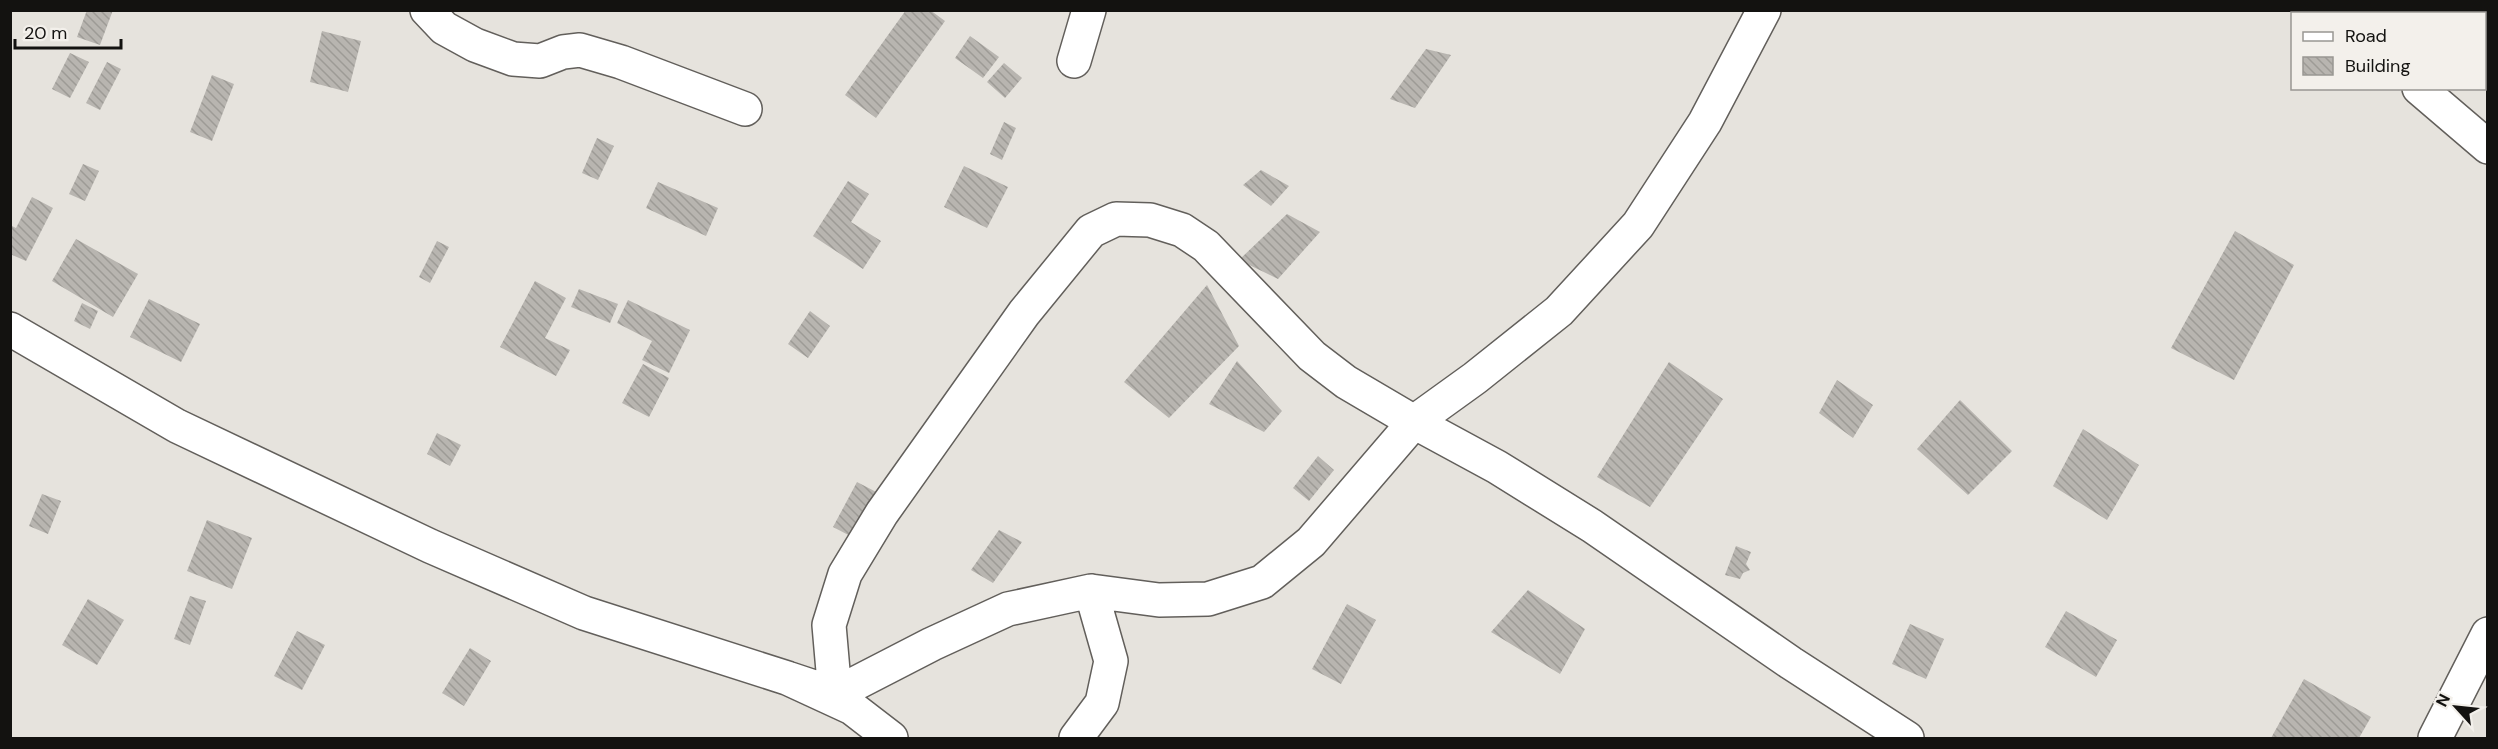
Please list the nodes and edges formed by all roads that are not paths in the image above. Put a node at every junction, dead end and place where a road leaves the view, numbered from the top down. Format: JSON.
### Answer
{"nodes":[{"id":1,"x":427,"y":10,"type":"edge"},
{"id":2,"x":1089,"y":10,"type":"edge"},
{"id":3,"x":1764,"y":10,"type":"edge"},
{"id":4,"x":1074,"y":62,"type":"dead end"},
{"id":5,"x":2421,"y":90,"type":"edge"},
{"id":6,"x":745,"y":109,"type":"dead end"},
{"id":7,"x":2487,"y":147,"type":"edge"},
{"id":8,"x":10,"y":329,"type":"edge"},
{"id":9,"x":1414,"y":422,"type":"junction"},
{"id":10,"x":1091,"y":591,"type":"junction"},
{"id":11,"x":2487,"y":634,"type":"edge"},
{"id":12,"x":787,"y":678,"type":"junction"},
{"id":13,"x":835,"y":694,"type":"junction"},
{"id":14,"x":891,"y":738,"type":"edge"},
{"id":15,"x":1076,"y":738,"type":"edge"},
{"id":16,"x":1907,"y":738,"type":"edge"},
{"id":17,"x":2435,"y":738,"type":"edge"}],
"edges":[{"from":1,"to":6,"type":"street"},
{"from":2,"to":4,"type":"street"},
{"from":3,"to":9,"type":"street"},
{"from":5,"to":7,"type":"street"},
{"from":8,"to":12,"type":"street"},
{"from":9,"to":10,"type":"street"},
{"from":9,"to":13,"type":"street"},
{"from":9,"to":16,"type":"street"},
{"from":10,"to":13,"type":"street"},
{"from":10,"to":15,"type":"street"},
{"from":11,"to":17,"type":"street"},
{"from":12,"to":13,"type":"street"},
{"from":12,"to":14,"type":"street"}]}
